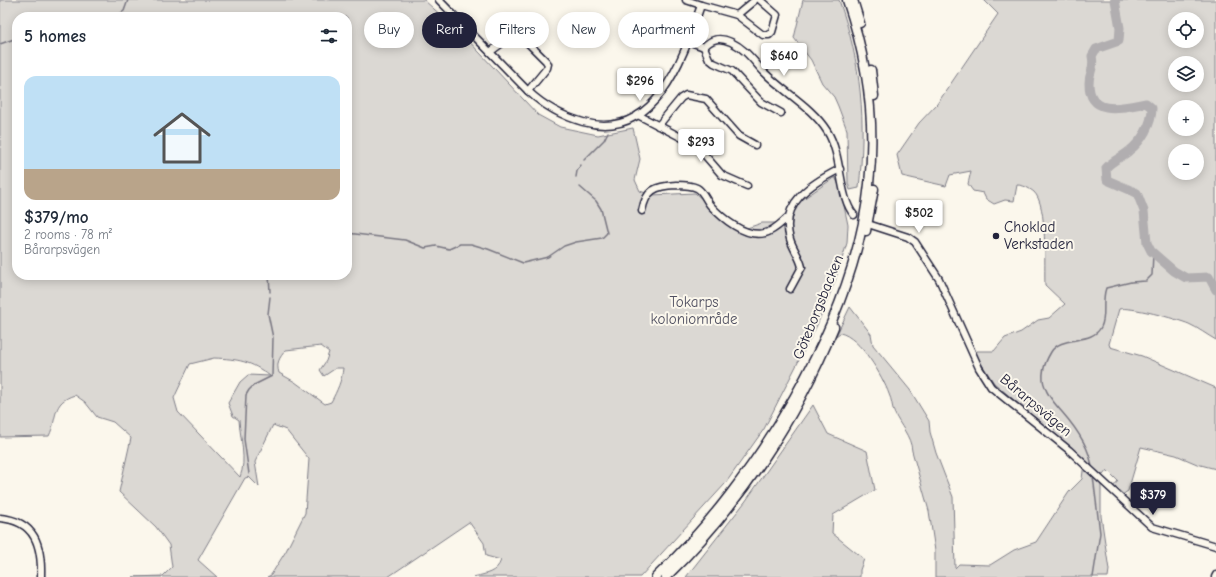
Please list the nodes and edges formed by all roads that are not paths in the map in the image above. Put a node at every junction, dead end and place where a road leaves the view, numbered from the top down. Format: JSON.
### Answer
{"nodes":[{"id":1,"x":439,"y":0,"type":"edge"},
{"id":2,"x":686,"y":0,"type":"edge"},
{"id":3,"x":755,"y":0,"type":"edge"},
{"id":4,"x":760,"y":0,"type":"edge"},
{"id":5,"x":847,"y":0,"type":"edge"},
{"id":6,"x":853,"y":0,"type":"edge"},
{"id":7,"x":701,"y":5,"type":"junction"},
{"id":8,"x":698,"y":12,"type":"edge"},
{"id":9,"x":737,"y":15,"type":"junction"},
{"id":10,"x":709,"y":42,"type":"edge"},
{"id":11,"x":685,"y":48,"type":"edge"},
{"id":12,"x":704,"y":48,"type":"edge"},
{"id":13,"x":490,"y":52,"type":"junction"},
{"id":14,"x":528,"y":91,"type":"junction"},
{"id":15,"x":781,"y":113,"type":"dead end"},
{"id":16,"x":638,"y":115,"type":"junction"},
{"id":17,"x":658,"y":126,"type":"junction"},
{"id":18,"x":755,"y":146,"type":"dead end"},
{"id":19,"x":840,"y":169,"type":"junction"},
{"id":20,"x":747,"y":186,"type":"dead end"},
{"id":21,"x":642,"y":211,"type":"dead end"},
{"id":22,"x":854,"y":215,"type":"dead end"},
{"id":23,"x":788,"y":218,"type":"junction"},
{"id":24,"x":871,"y":225,"type":"dead end"},
{"id":25,"x":790,"y":288,"type":"dead end"},
{"id":26,"x":0,"y":518,"type":"edge"},
{"id":27,"x":1216,"y":546,"type":"edge"},
{"id":28,"x":41,"y":577,"type":"edge"},
{"id":29,"x":656,"y":577,"type":"edge"},
{"id":30,"x":666,"y":577,"type":"edge"}],
"edges":[{"from":1,"to":13,"type":"street"},
{"from":2,"to":7,"type":"street"},
{"from":3,"to":9,"type":"street"},
{"from":4,"to":9,"type":"street"},
{"from":5,"to":29,"type":"highway","name":"Göteborgsbacken"},
{"from":6,"to":30,"type":"highway","name":"Göteborgsbacken"},
{"from":7,"to":8,"type":"street"},
{"from":7,"to":9,"type":"street"},
{"from":10,"to":19,"type":"street"},
{"from":11,"to":16,"type":"street"},
{"from":12,"to":15,"type":"street"},
{"from":13,"to":14,"type":"street"},
{"from":13,"to":14,"type":"street"},
{"from":14,"to":16,"type":"street"},
{"from":16,"to":17,"type":"street"},
{"from":17,"to":18,"type":"street"},
{"from":17,"to":20,"type":"street"},
{"from":19,"to":22,"type":"street"},
{"from":19,"to":23,"type":"street"},
{"from":21,"to":23,"type":"street"},
{"from":23,"to":25,"type":"street"},
{"from":24,"to":27,"type":"street","name":"Bårarpsvägen"},
{"from":26,"to":28,"type":"street"}]}
